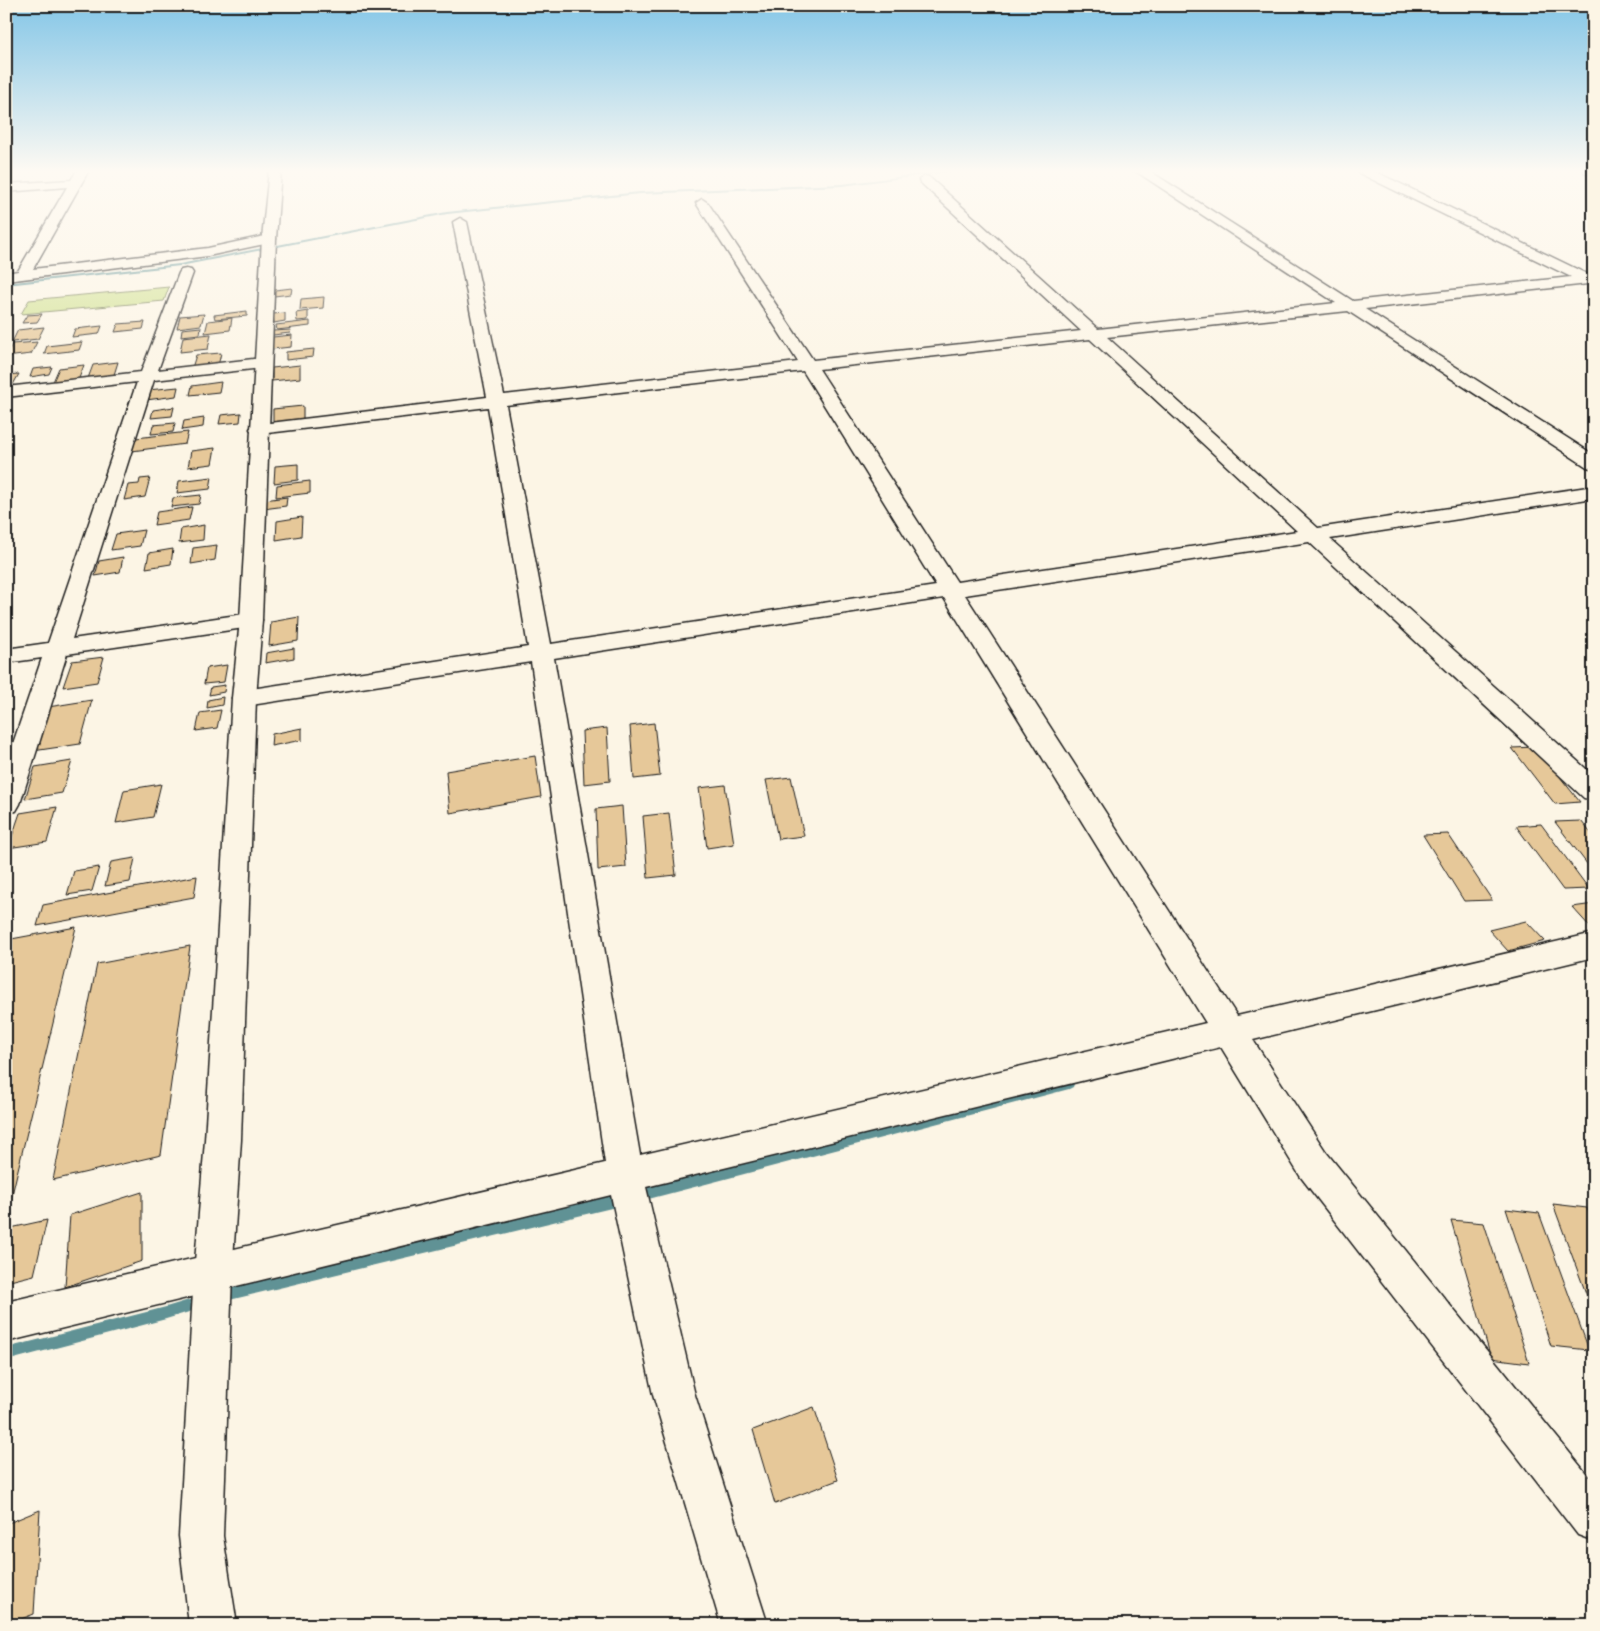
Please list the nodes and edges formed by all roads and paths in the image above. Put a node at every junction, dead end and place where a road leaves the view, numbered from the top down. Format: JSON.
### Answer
{"nodes":[{"id":1,"x":39,"y":246,"type":"edge"},
{"id":2,"x":238,"y":246,"type":"edge"},
{"id":3,"x":269,"y":246,"type":"edge"},
{"id":4,"x":465,"y":246,"type":"edge"},
{"id":5,"x":730,"y":246,"type":"edge"},
{"id":6,"x":997,"y":246,"type":"edge"},
{"id":7,"x":1259,"y":246,"type":"edge"},
{"id":8,"x":1521,"y":246,"type":"edge"},
{"id":9,"x":186,"y":272,"type":"dead end"},
{"id":10,"x":23,"y":275,"type":"junction"},
{"id":11,"x":6,"y":276,"type":"edge"},
{"id":12,"x":1592,"y":280,"type":"edge"},
{"id":13,"x":1352,"y":306,"type":"junction"},
{"id":14,"x":1093,"y":335,"type":"junction"},
{"id":15,"x":263,"y":363,"type":"junction"},
{"id":16,"x":808,"y":365,"type":"junction"},
{"id":17,"x":147,"y":377,"type":"junction"},
{"id":18,"x":6,"y":392,"type":"edge"},
{"id":19,"x":496,"y":400,"type":"junction"},
{"id":20,"x":259,"y":429,"type":"junction"},
{"id":21,"x":1594,"y":463,"type":"edge"},
{"id":22,"x":1594,"y":492,"type":"edge"},
{"id":23,"x":1312,"y":535,"type":"junction"},
{"id":24,"x":950,"y":590,"type":"junction"},
{"id":25,"x":251,"y":620,"type":"junction"},
{"id":26,"x":57,"y":650,"type":"junction"},
{"id":27,"x":541,"y":653,"type":"junction"},
{"id":28,"x":6,"y":656,"type":"edge"},
{"id":29,"x":244,"y":698,"type":"junction"},
{"id":30,"x":1594,"y":791,"type":"edge"},
{"id":31,"x":6,"y":804,"type":"edge"},
{"id":32,"x":1594,"y":945,"type":"edge"},
{"id":33,"x":1229,"y":1033,"type":"junction"},
{"id":34,"x":625,"y":1175,"type":"junction"},
{"id":35,"x":213,"y":1274,"type":"junction"},
{"id":36,"x":6,"y":1322,"type":"edge"},
{"id":37,"x":1594,"y":1519,"type":"edge"},
{"id":38,"x":213,"y":1625,"type":"edge"},
{"id":39,"x":745,"y":1625,"type":"edge"}],
"edges":[{"from":1,"to":10,"type":"street"},
{"from":2,"to":10,"type":"street"},
{"from":3,"to":15,"type":"street"},
{"from":4,"to":19,"type":"street"},
{"from":5,"to":16,"type":"street"},
{"from":6,"to":14,"type":"street"},
{"from":7,"to":13,"type":"street"},
{"from":8,"to":12,"type":"street"},
{"from":9,"to":17,"type":"street"},
{"from":10,"to":11,"type":"street"},
{"from":12,"to":13,"type":"street"},
{"from":13,"to":14,"type":"street"},
{"from":13,"to":21,"type":"street"},
{"from":14,"to":16,"type":"street"},
{"from":14,"to":23,"type":"street"},
{"from":15,"to":17,"type":"street"},
{"from":15,"to":20,"type":"street"},
{"from":16,"to":19,"type":"street"},
{"from":16,"to":24,"type":"street"},
{"from":17,"to":18,"type":"street"},
{"from":17,"to":26,"type":"street"},
{"from":19,"to":20,"type":"street"},
{"from":19,"to":27,"type":"street"},
{"from":20,"to":25,"type":"street"},
{"from":22,"to":23,"type":"street"},
{"from":23,"to":24,"type":"street"},
{"from":23,"to":30,"type":"street"},
{"from":24,"to":27,"type":"street"},
{"from":24,"to":33,"type":"street"},
{"from":25,"to":26,"type":"street"},
{"from":25,"to":29,"type":"street"},
{"from":26,"to":28,"type":"street"},
{"from":26,"to":31,"type":"street"},
{"from":27,"to":29,"type":"street"},
{"from":27,"to":34,"type":"street"},
{"from":29,"to":35,"type":"street"},
{"from":32,"to":33,"type":"street"},
{"from":33,"to":34,"type":"street"},
{"from":33,"to":37,"type":"street"},
{"from":34,"to":35,"type":"street"},
{"from":34,"to":39,"type":"street"},
{"from":35,"to":36,"type":"street"},
{"from":35,"to":38,"type":"street"}]}
